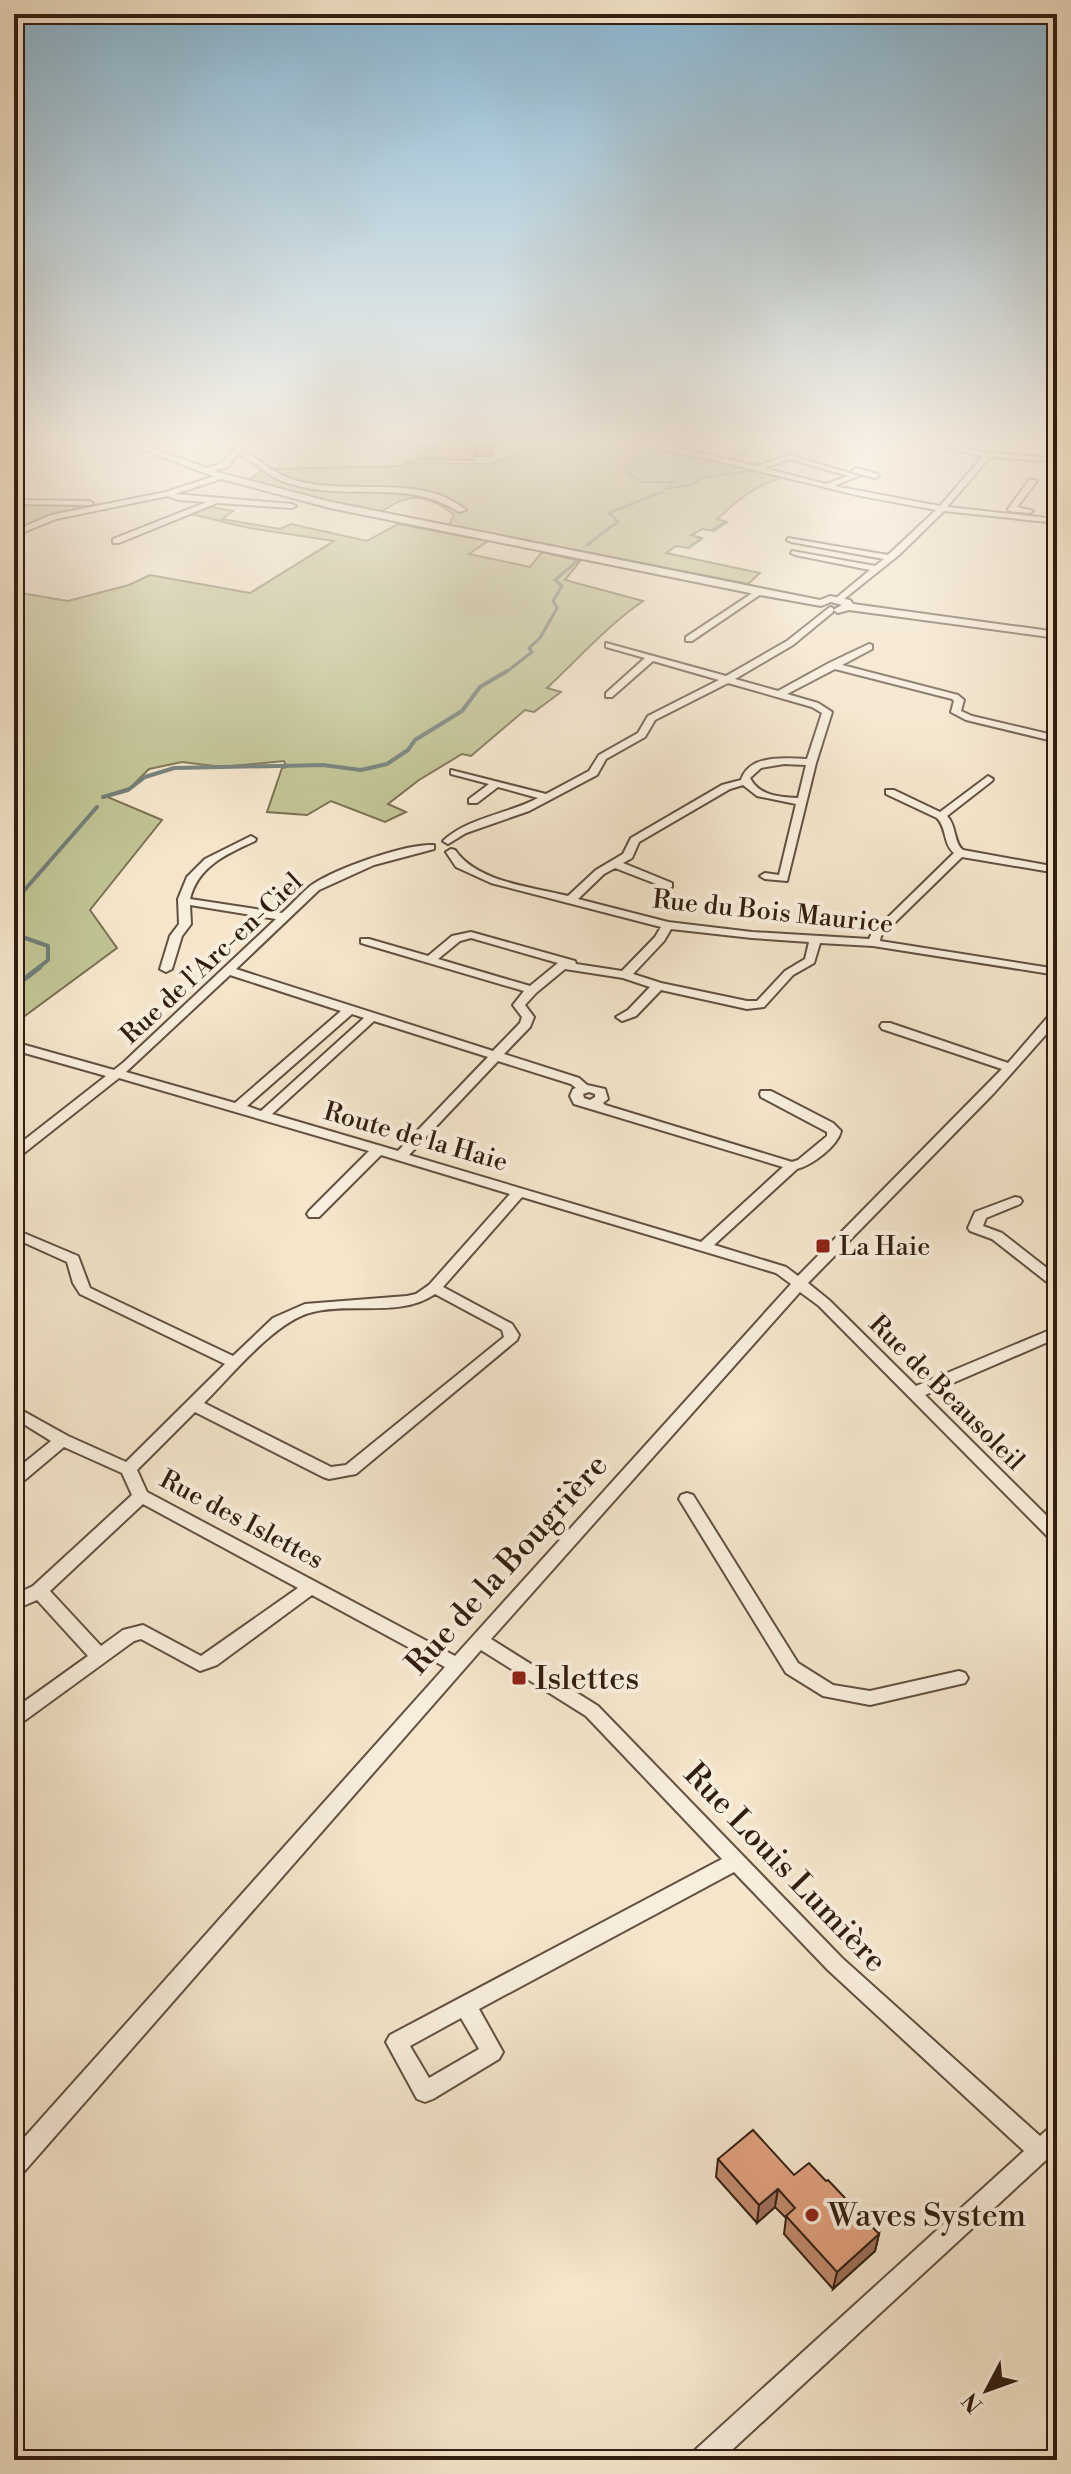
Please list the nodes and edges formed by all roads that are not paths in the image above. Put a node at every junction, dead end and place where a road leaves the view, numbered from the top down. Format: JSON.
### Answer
{"nodes":[{"id":1,"x":595,"y":558,"type":"edge"},
{"id":2,"x":823,"y":558,"type":"edge"},
{"id":3,"x":890,"y":558,"type":"edge"},
{"id":4,"x":876,"y":569,"type":"junction"},
{"id":5,"x":760,"y":592,"type":"junction"},
{"id":6,"x":844,"y":603,"type":"junction"},
{"id":7,"x":825,"y":606,"type":"junction"},
{"id":8,"x":1057,"y":635,"type":"edge"},
{"id":9,"x":689,"y":639,"type":"dead end"},
{"id":10,"x":609,"y":645,"type":"dead end"},
{"id":11,"x":869,"y":647,"type":"dead end"},
{"id":12,"x":652,"y":657,"type":"junction"},
{"id":13,"x":832,"y":665,"type":"junction"},
{"id":14,"x":727,"y":678,"type":"junction"},
{"id":15,"x":780,"y":694,"type":"junction"},
{"id":16,"x":609,"y":695,"type":"dead end"},
{"id":17,"x":1057,"y":739,"type":"edge"},
{"id":18,"x":811,"y":762,"type":"junction"},
{"id":19,"x":454,"y":772,"type":"dead end"},
{"id":20,"x":988,"y":779,"type":"dead end"},
{"id":21,"x":745,"y":782,"type":"junction"},
{"id":22,"x":497,"y":783,"type":"junction"},
{"id":23,"x":890,"y":792,"type":"dead end"},
{"id":24,"x":547,"y":797,"type":"junction"},
{"id":25,"x":473,"y":801,"type":"dead end"},
{"id":26,"x":801,"y":801,"type":"junction"},
{"id":27,"x":941,"y":816,"type":"junction"},
{"id":28,"x":251,"y":839,"type":"dead end"},
{"id":29,"x":450,"y":846,"type":"junction"},
{"id":30,"x":960,"y":853,"type":"junction"},
{"id":31,"x":615,"y":864,"type":"junction"},
{"id":32,"x":1057,"y":870,"type":"edge"},
{"id":33,"x":765,"y":876,"type":"dead end"},
{"id":34,"x":668,"y":885,"type":"dead end"},
{"id":35,"x":184,"y":901,"type":"junction"},
{"id":36,"x":569,"y":901,"type":"junction"},
{"id":37,"x":283,"y":917,"type":"junction"},
{"id":38,"x":668,"y":925,"type":"junction"},
{"id":39,"x":815,"y":939,"type":"junction"},
{"id":40,"x":365,"y":941,"type":"dead end"},
{"id":41,"x":873,"y":943,"type":"junction"},
{"id":42,"x":430,"y":960,"type":"junction"},
{"id":43,"x":576,"y":965,"type":"junction"},
{"id":44,"x":166,"y":969,"type":"dead end"},
{"id":45,"x":229,"y":971,"type":"junction"},
{"id":46,"x":1057,"y":972,"type":"edge"},
{"id":47,"x":625,"y":975,"type":"junction"},
{"id":48,"x":658,"y":986,"type":"junction"},
{"id":49,"x":532,"y":990,"type":"junction"},
{"id":50,"x":350,"y":1009,"type":"junction"},
{"id":51,"x":1057,"y":1014,"type":"edge"},
{"id":52,"x":373,"y":1016,"type":"junction"},
{"id":53,"x":622,"y":1017,"type":"dead end"},
{"id":54,"x":886,"y":1026,"type":"dead end"},
{"id":55,"x":14,"y":1046,"type":"edge"},
{"id":56,"x":496,"y":1055,"type":"junction"},
{"id":57,"x":1010,"y":1068,"type":"junction"},
{"id":58,"x":116,"y":1075,"type":"junction"},
{"id":59,"x":766,"y":1094,"type":"dead end"},
{"id":60,"x":236,"y":1109,"type":"junction"},
{"id":61,"x":261,"y":1117,"type":"junction"},
{"id":62,"x":377,"y":1151,"type":"junction"},
{"id":63,"x":14,"y":1154,"type":"edge"},
{"id":64,"x":400,"y":1157,"type":"junction"},
{"id":65,"x":792,"y":1166,"type":"junction"},
{"id":66,"x":520,"y":1191,"type":"junction"},
{"id":67,"x":1015,"y":1201,"type":"dead end"},
{"id":68,"x":314,"y":1214,"type":"dead end"},
{"id":69,"x":14,"y":1233,"type":"edge"},
{"id":70,"x":705,"y":1246,"type":"junction"},
{"id":71,"x":1057,"y":1283,"type":"edge"},
{"id":72,"x":800,"y":1284,"type":"junction"},
{"id":73,"x":434,"y":1288,"type":"junction"},
{"id":74,"x":1057,"y":1332,"type":"edge"},
{"id":75,"x":235,"y":1363,"type":"junction"},
{"id":76,"x":915,"y":1393,"type":"junction"},
{"id":77,"x":195,"y":1405,"type":"junction"},
{"id":78,"x":14,"y":1411,"type":"edge"},
{"id":79,"x":62,"y":1440,"type":"junction"},
{"id":80,"x":128,"y":1469,"type":"junction"},
{"id":81,"x":14,"y":1480,"type":"edge"},
{"id":82,"x":141,"y":1496,"type":"junction"},
{"id":83,"x":687,"y":1499,"type":"dead end"},
{"id":84,"x":1057,"y":1536,"type":"edge"},
{"id":85,"x":312,"y":1586,"type":"junction"},
{"id":86,"x":39,"y":1591,"type":"junction"},
{"id":87,"x":14,"y":1603,"type":"edge"},
{"id":88,"x":479,"y":1640,"type":"junction"},
{"id":89,"x":99,"y":1656,"type":"junction"},
{"id":90,"x":457,"y":1665,"type":"junction"},
{"id":91,"x":959,"y":1678,"type":"dead end"},
{"id":92,"x":14,"y":1719,"type":"edge"},
{"id":93,"x":737,"y":1861,"type":"junction"},
{"id":94,"x":465,"y":2005,"type":"junction"},
{"id":95,"x":1049,"y":2143,"type":"edge"},
{"id":96,"x":14,"y":2166,"type":"edge"},
{"id":97,"x":703,"y":2460,"type":"edge"}],
"edges":[{"from":1,"to":5,"type":"street"},
{"from":2,"to":4,"type":"street"},
{"from":3,"to":4,"type":"street"},
{"from":4,"to":6,"type":"street"},
{"from":5,"to":7,"type":"street"},
{"from":5,"to":9,"type":"street"},
{"from":6,"to":7,"type":"street"},
{"from":6,"to":8,"type":"street"},
{"from":7,"to":14,"type":"street"},
{"from":10,"to":12,"type":"street"},
{"from":11,"to":13,"type":"street"},
{"from":12,"to":14,"type":"street"},
{"from":12,"to":16,"type":"street"},
{"from":13,"to":15,"type":"street"},
{"from":13,"to":17,"type":"street"},
{"from":14,"to":15,"type":"street"},
{"from":14,"to":24,"type":"street"},
{"from":15,"to":18,"type":"street"},
{"from":18,"to":21,"type":"street"},
{"from":18,"to":26,"type":"street"},
{"from":19,"to":22,"type":"street"},
{"from":20,"to":27,"type":"street"},
{"from":21,"to":26,"type":"street"},
{"from":21,"to":31,"type":"street"},
{"from":22,"to":24,"type":"street"},
{"from":22,"to":25,"type":"street"},
{"from":23,"to":27,"type":"street"},
{"from":24,"to":29,"type":"street"},
{"from":26,"to":33,"type":"street"},
{"from":27,"to":30,"type":"street"},
{"from":28,"to":35,"type":"street"},
{"from":29,"to":36,"type":"street","name":"Rue du Bois Maurice"},
{"from":29,"to":37,"type":"street","name":"Rue de l'Arc-en-Ciel"},
{"from":30,"to":32,"type":"street"},
{"from":30,"to":41,"type":"street"},
{"from":31,"to":34,"type":"street"},
{"from":31,"to":36,"type":"street"},
{"from":35,"to":37,"type":"street"},
{"from":35,"to":44,"type":"street"},
{"from":36,"to":38,"type":"street","name":"Rue du Bois Maurice"},
{"from":37,"to":45,"type":"street","name":"Rue de l'Arc-en-Ciel"},
{"from":38,"to":39,"type":"street","name":"Rue du Bois Maurice"},
{"from":38,"to":47,"type":"street"},
{"from":39,"to":41,"type":"street","name":"Rue du Bois Maurice"},
{"from":39,"to":48,"type":"street"},
{"from":40,"to":42,"type":"street"},
{"from":41,"to":46,"type":"street","name":"Rue du Bois Maurice"},
{"from":42,"to":43,"type":"street"},
{"from":42,"to":49,"type":"street"},
{"from":43,"to":47,"type":"street"},
{"from":43,"to":49,"type":"street"},
{"from":45,"to":50,"type":"street"},
{"from":45,"to":58,"type":"street","name":"Rue de l'Arc-en-Ciel"},
{"from":47,"to":48,"type":"street"},
{"from":48,"to":53,"type":"street"},
{"from":49,"to":56,"type":"street"},
{"from":50,"to":52,"type":"street"},
{"from":50,"to":60,"type":"street"},
{"from":51,"to":57,"type":"street","name":"Rue de la Bougrière"},
{"from":52,"to":56,"type":"street"},
{"from":52,"to":61,"type":"street"},
{"from":54,"to":57,"type":"street"},
{"from":55,"to":58,"type":"street","name":"Route de la Haie"},
{"from":56,"to":64,"type":"street"},
{"from":56,"to":65,"type":"street"},
{"from":57,"to":72,"type":"street","name":"Rue de la Bougrière"},
{"from":58,"to":60,"type":"street","name":"Route de la Haie"},
{"from":58,"to":63,"type":"street","name":"Rue de l'Arc-en-Ciel"},
{"from":59,"to":65,"type":"street"},
{"from":60,"to":61,"type":"street","name":"Route de la Haie"},
{"from":61,"to":62,"type":"street","name":"Route de la Haie"},
{"from":62,"to":64,"type":"street","name":"Route de la Haie"},
{"from":62,"to":68,"type":"street"},
{"from":64,"to":66,"type":"street","name":"Route de la Haie"},
{"from":65,"to":70,"type":"street"},
{"from":66,"to":70,"type":"street","name":"Route de la Haie"},
{"from":66,"to":73,"type":"street"},
{"from":67,"to":71,"type":"street"},
{"from":69,"to":75,"type":"street"},
{"from":70,"to":72,"type":"street","name":"Route de la Haie"},
{"from":72,"to":76,"type":"street","name":"Rue de Beausoleil"},
{"from":72,"to":88,"type":"street","name":"Rue de la Bougrière"},
{"from":73,"to":75,"type":"street"},
{"from":73,"to":77,"type":"street"},
{"from":74,"to":76,"type":"street"},
{"from":75,"to":77,"type":"street"},
{"from":76,"to":84,"type":"street","name":"Rue de Beausoleil"},
{"from":77,"to":80,"type":"street"},
{"from":78,"to":79,"type":"street","name":"Rue des Islettes"},
{"from":79,"to":80,"type":"street","name":"Rue des Islettes"},
{"from":79,"to":81,"type":"street"},
{"from":80,"to":82,"type":"street","name":"Rue des Islettes"},
{"from":82,"to":85,"type":"street","name":"Rue des Islettes"},
{"from":82,"to":86,"type":"street"},
{"from":83,"to":91,"type":"street"},
{"from":85,"to":89,"type":"street"},
{"from":85,"to":90,"type":"street","name":"Rue des Islettes"},
{"from":86,"to":87,"type":"street"},
{"from":86,"to":89,"type":"street"},
{"from":88,"to":90,"type":"street","name":"Rue de la Bougrière"},
{"from":88,"to":93,"type":"street","name":"Rue Louis Lumière"},
{"from":89,"to":92,"type":"street"},
{"from":90,"to":96,"type":"street","name":"Rue de la Bougrière"},
{"from":93,"to":94,"type":"street"},
{"from":93,"to":95,"type":"street","name":"Rue Louis Lumière"},
{"from":94,"to":94,"type":"street"},
{"from":95,"to":97,"type":"street"}]}
